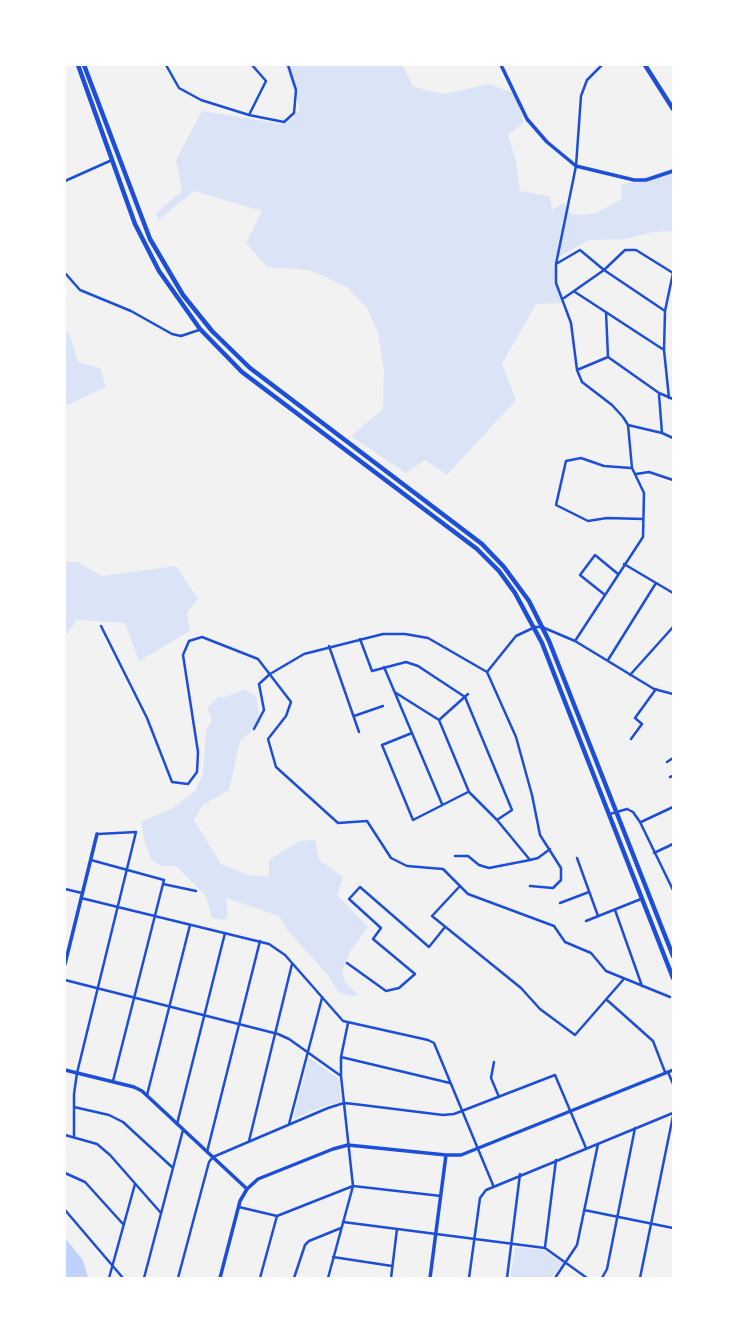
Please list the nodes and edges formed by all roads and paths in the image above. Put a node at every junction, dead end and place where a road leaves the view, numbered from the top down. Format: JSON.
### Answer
{"nodes":[{"id":1,"x":78,"y":65,"type":"edge"},
{"id":2,"x":85,"y":65,"type":"edge"},
{"id":3,"x":166,"y":65,"type":"edge"},
{"id":4,"x":252,"y":65,"type":"edge"},
{"id":5,"x":288,"y":65,"type":"edge"},
{"id":6,"x":501,"y":65,"type":"edge"},
{"id":7,"x":602,"y":65,"type":"edge"},
{"id":8,"x":645,"y":65,"type":"edge"},
{"id":9,"x":673,"y":109,"type":"edge"},
{"id":10,"x":250,"y":115,"type":"junction"},
{"id":11,"x":112,"y":160,"type":"junction"},
{"id":12,"x":576,"y":166,"type":"junction"},
{"id":13,"x":673,"y":171,"type":"edge"},
{"id":14,"x":65,"y":181,"type":"edge"},
{"id":15,"x":556,"y":264,"type":"junction"},
{"id":16,"x":604,"y":270,"type":"junction"},
{"id":17,"x":65,"y":272,"type":"edge"},
{"id":18,"x":673,"y":273,"type":"edge"},
{"id":19,"x":575,"y":292,"type":"junction"},
{"id":20,"x":563,"y":298,"type":"junction"},
{"id":21,"x":665,"y":311,"type":"junction"},
{"id":22,"x":606,"y":312,"type":"junction"},
{"id":23,"x":200,"y":329,"type":"junction"},
{"id":24,"x":664,"y":350,"type":"junction"},
{"id":25,"x":608,"y":357,"type":"junction"},
{"id":26,"x":577,"y":370,"type":"junction"},
{"id":27,"x":659,"y":393,"type":"junction"},
{"id":28,"x":671,"y":399,"type":"edge"},
{"id":29,"x":628,"y":425,"type":"junction"},
{"id":30,"x":662,"y":433,"type":"junction"},
{"id":31,"x":673,"y":438,"type":"edge"},
{"id":32,"x":632,"y":468,"type":"junction"},
{"id":33,"x":635,"y":474,"type":"junction"},
{"id":34,"x":673,"y":480,"type":"edge"},
{"id":35,"x":643,"y":519,"type":"junction"},
{"id":36,"x":624,"y":564,"type":"junction"},
{"id":37,"x":618,"y":574,"type":"junction"},
{"id":38,"x":656,"y":583,"type":"junction"},
{"id":39,"x":673,"y":593,"type":"edge"},
{"id":40,"x":605,"y":595,"type":"junction"},
{"id":41,"x":101,"y":626,"type":"dead end"},
{"id":42,"x":542,"y":626,"type":"junction"},
{"id":43,"x":535,"y":627,"type":"junction"},
{"id":44,"x":673,"y":627,"type":"edge"},
{"id":45,"x":360,"y":639,"type":"junction"},
{"id":46,"x":575,"y":641,"type":"junction"},
{"id":47,"x":329,"y":646,"type":"junction"},
{"id":48,"x":607,"y":661,"type":"junction"},
{"id":49,"x":384,"y":667,"type":"junction"},
{"id":50,"x":487,"y":672,"type":"junction"},
{"id":51,"x":270,"y":674,"type":"junction"},
{"id":52,"x":630,"y":675,"type":"junction"},
{"id":53,"x":656,"y":690,"type":"junction"},
{"id":54,"x":396,"y":693,"type":"junction"},
{"id":55,"x":673,"y":694,"type":"edge"},
{"id":56,"x":466,"y":696,"type":"junction"},
{"id":57,"x":383,"y":706,"type":"dead end"},
{"id":58,"x":354,"y":716,"type":"junction"},
{"id":59,"x":439,"y":720,"type":"junction"},
{"id":60,"x":254,"y":729,"type":"dead end"},
{"id":61,"x":359,"y":732,"type":"dead end"},
{"id":62,"x":412,"y":733,"type":"junction"},
{"id":63,"x":631,"y":739,"type":"dead end"},
{"id":64,"x":673,"y":758,"type":"edge"},
{"id":65,"x":667,"y":762,"type":"dead end"},
{"id":66,"x":469,"y":792,"type":"junction"},
{"id":67,"x":442,"y":804,"type":"junction"},
{"id":68,"x":673,"y":807,"type":"edge"},
{"id":69,"x":616,"y":812,"type":"junction"},
{"id":70,"x":609,"y":815,"type":"junction"},
{"id":71,"x":497,"y":820,"type":"junction"},
{"id":72,"x":640,"y":822,"type":"junction"},
{"id":73,"x":97,"y":834,"type":"joint"},
{"id":74,"x":673,"y":844,"type":"edge"},
{"id":75,"x":550,"y":849,"type":"junction"},
{"id":76,"x":654,"y":853,"type":"junction"},
{"id":77,"x":455,"y":856,"type":"dead end"},
{"id":78,"x":577,"y":858,"type":"dead end"},
{"id":79,"x":91,"y":860,"type":"junction"},
{"id":80,"x":530,"y":860,"type":"junction"},
{"id":81,"x":127,"y":870,"type":"junction"},
{"id":82,"x":163,"y":884,"type":"junction"},
{"id":83,"x":460,"y":886,"type":"junction"},
{"id":84,"x":530,"y":886,"type":"dead end"},
{"id":85,"x":65,"y":889,"type":"edge"},
{"id":86,"x":673,"y":890,"type":"edge"},
{"id":87,"x":196,"y":891,"type":"dead end"},
{"id":88,"x":589,"y":892,"type":"junction"},
{"id":89,"x":82,"y":895,"type":"junction"},
{"id":90,"x":642,"y":899,"type":"junction"},
{"id":91,"x":560,"y":903,"type":"dead end"},
{"id":92,"x":118,"y":907,"type":"junction"},
{"id":93,"x":615,"y":910,"type":"junction"},
{"id":94,"x":155,"y":916,"type":"junction"},
{"id":95,"x":598,"y":916,"type":"junction"},
{"id":96,"x":586,"y":921,"type":"dead end"},
{"id":97,"x":190,"y":925,"type":"junction"},
{"id":98,"x":445,"y":927,"type":"junction"},
{"id":99,"x":225,"y":933,"type":"junction"},
{"id":100,"x":260,"y":942,"type":"junction"},
{"id":101,"x":673,"y":956,"type":"edge"},
{"id":102,"x":348,"y":962,"type":"dead end"},
{"id":103,"x":65,"y":964,"type":"edge"},
{"id":104,"x":292,"y":964,"type":"junction"},
{"id":105,"x":673,"y":978,"type":"edge"},
{"id":106,"x":65,"y":980,"type":"edge"},
{"id":107,"x":623,"y":980,"type":"junction"},
{"id":108,"x":643,"y":987,"type":"junction"},
{"id":109,"x":98,"y":989,"type":"junction"},
{"id":110,"x":670,"y":997,"type":"dead end"},
{"id":111,"x":134,"y":998,"type":"junction"},
{"id":112,"x":321,"y":998,"type":"junction"},
{"id":113,"x":607,"y":1000,"type":"junction"},
{"id":114,"x":169,"y":1007,"type":"junction"},
{"id":115,"x":204,"y":1016,"type":"junction"},
{"id":116,"x":348,"y":1023,"type":"junction"},
{"id":117,"x":239,"y":1024,"type":"junction"},
{"id":118,"x":275,"y":1033,"type":"junction"},
{"id":119,"x":307,"y":1052,"type":"junction"},
{"id":120,"x":341,"y":1057,"type":"junction"},
{"id":121,"x":494,"y":1062,"type":"dead end"},
{"id":122,"x":65,"y":1070,"type":"edge"},
{"id":123,"x":669,"y":1072,"type":"edge"},
{"id":124,"x":77,"y":1073,"type":"junction"},
{"id":125,"x":341,"y":1076,"type":"junction"},
{"id":126,"x":113,"y":1081,"type":"junction"},
{"id":127,"x":451,"y":1084,"type":"junction"},
{"id":128,"x":673,"y":1084,"type":"edge"},
{"id":129,"x":147,"y":1096,"type":"junction"},
{"id":130,"x":499,"y":1097,"type":"junction"},
{"id":131,"x":344,"y":1103,"type":"junction"},
{"id":132,"x":74,"y":1107,"type":"junction"},
{"id":133,"x":571,"y":1110,"type":"junction"},
{"id":134,"x":463,"y":1112,"type":"junction"},
{"id":135,"x":673,"y":1115,"type":"edge"},
{"id":136,"x":177,"y":1124,"type":"junction"},
{"id":137,"x":289,"y":1124,"type":"junction"},
{"id":138,"x":635,"y":1128,"type":"junction"},
{"id":139,"x":183,"y":1130,"type":"junction"},
{"id":140,"x":65,"y":1135,"type":"edge"},
{"id":141,"x":74,"y":1136,"type":"junction"},
{"id":142,"x":249,"y":1141,"type":"junction"},
{"id":143,"x":598,"y":1143,"type":"junction"},
{"id":144,"x":348,"y":1145,"type":"junction"},
{"id":145,"x":586,"y":1148,"type":"junction"},
{"id":146,"x":478,"y":1149,"type":"junction"},
{"id":147,"x":207,"y":1152,"type":"junction"},
{"id":148,"x":446,"y":1155,"type":"junction"},
{"id":149,"x":213,"y":1157,"type":"junction"},
{"id":150,"x":556,"y":1160,"type":"junction"},
{"id":151,"x":173,"y":1168,"type":"junction"},
{"id":152,"x":65,"y":1172,"type":"edge"},
{"id":153,"x":520,"y":1174,"type":"junction"},
{"id":154,"x":135,"y":1184,"type":"junction"},
{"id":155,"x":493,"y":1185,"type":"junction"},
{"id":156,"x":353,"y":1186,"type":"junction"},
{"id":157,"x":247,"y":1189,"type":"junction"},
{"id":158,"x":441,"y":1196,"type":"junction"},
{"id":159,"x":238,"y":1206,"type":"junction"},
{"id":160,"x":65,"y":1210,"type":"edge"},
{"id":161,"x":584,"y":1210,"type":"junction"},
{"id":162,"x":161,"y":1213,"type":"junction"},
{"id":163,"x":277,"y":1216,"type":"junction"},
{"id":164,"x":617,"y":1217,"type":"junction"},
{"id":165,"x":343,"y":1222,"type":"junction"},
{"id":166,"x":123,"y":1224,"type":"junction"},
{"id":167,"x":650,"y":1224,"type":"junction"},
{"id":168,"x":341,"y":1228,"type":"junction"},
{"id":169,"x":673,"y":1228,"type":"edge"},
{"id":170,"x":397,"y":1229,"type":"junction"},
{"id":171,"x":436,"y":1234,"type":"junction"},
{"id":172,"x":474,"y":1239,"type":"junction"},
{"id":173,"x":512,"y":1244,"type":"junction"},
{"id":174,"x":545,"y":1248,"type":"junction"},
{"id":175,"x":333,"y":1257,"type":"junction"},
{"id":176,"x":567,"y":1262,"type":"junction"},
{"id":177,"x":392,"y":1266,"type":"junction"},
{"id":178,"x":111,"y":1267,"type":"junction"},
{"id":179,"x":109,"y":1278,"type":"edge"},
{"id":180,"x":123,"y":1278,"type":"edge"},
{"id":181,"x":144,"y":1278,"type":"edge"},
{"id":182,"x":178,"y":1278,"type":"edge"},
{"id":183,"x":220,"y":1278,"type":"edge"},
{"id":184,"x":260,"y":1278,"type":"edge"},
{"id":185,"x":294,"y":1278,"type":"edge"},
{"id":186,"x":328,"y":1278,"type":"edge"},
{"id":187,"x":391,"y":1278,"type":"edge"},
{"id":188,"x":430,"y":1278,"type":"edge"},
{"id":189,"x":469,"y":1278,"type":"edge"},
{"id":190,"x":507,"y":1278,"type":"edge"},
{"id":191,"x":555,"y":1278,"type":"edge"},
{"id":192,"x":587,"y":1278,"type":"edge"},
{"id":193,"x":602,"y":1278,"type":"edge"},
{"id":194,"x":640,"y":1278,"type":"edge"}],
"edges":[{"from":1,"to":11,"type":"main road"},
{"from":2,"to":42,"type":"main road"},
{"from":3,"to":10,"type":"street"},
{"from":4,"to":10,"type":"street"},
{"from":5,"to":10,"type":"street"},
{"from":6,"to":12,"type":"street"},
{"from":7,"to":12,"type":"street"},
{"from":8,"to":9,"type":"main road"},
{"from":11,"to":14,"type":"street"},
{"from":11,"to":23,"type":"main road"},
{"from":12,"to":13,"type":"street"},
{"from":12,"to":15,"type":"street"},
{"from":15,"to":16,"type":"street"},
{"from":15,"to":20,"type":"street"},
{"from":16,"to":18,"type":"street"},
{"from":16,"to":19,"type":"street"},
{"from":16,"to":21,"type":"street"},
{"from":17,"to":23,"type":"street"},
{"from":18,"to":21,"type":"street"},
{"from":19,"to":20,"type":"street"},
{"from":19,"to":22,"type":"street"},
{"from":20,"to":26,"type":"street"},
{"from":21,"to":24,"type":"street"},
{"from":22,"to":24,"type":"street"},
{"from":22,"to":25,"type":"street"},
{"from":23,"to":43,"type":"main road"},
{"from":24,"to":28,"type":"street"},
{"from":25,"to":26,"type":"street"},
{"from":25,"to":27,"type":"street"},
{"from":26,"to":29,"type":"street"},
{"from":27,"to":28,"type":"street"},
{"from":27,"to":30,"type":"street"},
{"from":29,"to":30,"type":"street"},
{"from":29,"to":32,"type":"street"},
{"from":30,"to":31,"type":"street"},
{"from":32,"to":33,"type":"street"},
{"from":32,"to":35,"type":"street"},
{"from":33,"to":34,"type":"street"},
{"from":33,"to":35,"type":"street"},
{"from":35,"to":36,"type":"street"},
{"from":36,"to":37,"type":"street"},
{"from":36,"to":38,"type":"street"},
{"from":37,"to":40,"type":"street"},
{"from":37,"to":40,"type":"street"},
{"from":38,"to":39,"type":"street"},
{"from":38,"to":48,"type":"street"},
{"from":40,"to":46,"type":"street"},
{"from":41,"to":51,"type":"street"},
{"from":42,"to":43,"type":"street"},
{"from":42,"to":46,"type":"street"},
{"from":42,"to":69,"type":"main road"},
{"from":43,"to":50,"type":"street"},
{"from":43,"to":70,"type":"main road"},
{"from":44,"to":52,"type":"street"},
{"from":45,"to":47,"type":"street"},
{"from":45,"to":49,"type":"street"},
{"from":45,"to":50,"type":"street"},
{"from":46,"to":48,"type":"street"},
{"from":47,"to":51,"type":"street"},
{"from":47,"to":58,"type":"street"},
{"from":48,"to":52,"type":"street"},
{"from":49,"to":54,"type":"street"},
{"from":49,"to":56,"type":"street"},
{"from":50,"to":75,"type":"street"},
{"from":51,"to":60,"type":"street"},
{"from":51,"to":83,"type":"street"},
{"from":52,"to":53,"type":"street"},
{"from":53,"to":55,"type":"street"},
{"from":53,"to":63,"type":"street"},
{"from":54,"to":59,"type":"street"},
{"from":54,"to":62,"type":"street"},
{"from":56,"to":59,"type":"street"},
{"from":56,"to":71,"type":"street"},
{"from":57,"to":58,"type":"street"},
{"from":58,"to":61,"type":"street"},
{"from":59,"to":66,"type":"street"},
{"from":62,"to":67,"type":"street"},
{"from":62,"to":67,"type":"street"},
{"from":64,"to":65,"type":"street"},
{"from":66,"to":67,"type":"street"},
{"from":66,"to":71,"type":"street"},
{"from":68,"to":72,"type":"street"},
{"from":69,"to":70,"type":"street"},
{"from":69,"to":72,"type":"street"},
{"from":69,"to":101,"type":"main road"},
{"from":70,"to":90,"type":"main road"},
{"from":71,"to":80,"type":"street"},
{"from":72,"to":76,"type":"street"},
{"from":73,"to":79,"type":"street"},
{"from":73,"to":81,"type":"street"},
{"from":74,"to":76,"type":"street"},
{"from":75,"to":80,"type":"street"},
{"from":75,"to":84,"type":"street"},
{"from":76,"to":86,"type":"street"},
{"from":77,"to":80,"type":"street"},
{"from":78,"to":88,"type":"street"},
{"from":79,"to":81,"type":"street"},
{"from":79,"to":89,"type":"street"},
{"from":81,"to":82,"type":"street"},
{"from":81,"to":92,"type":"street"},
{"from":82,"to":87,"type":"street"},
{"from":82,"to":94,"type":"street"},
{"from":83,"to":98,"type":"street"},
{"from":83,"to":107,"type":"street"},
{"from":85,"to":89,"type":"street"},
{"from":88,"to":91,"type":"street"},
{"from":88,"to":95,"type":"street"},
{"from":89,"to":92,"type":"street"},
{"from":89,"to":103,"type":"street"},
{"from":90,"to":93,"type":"street"},
{"from":90,"to":105,"type":"main road"},
{"from":92,"to":94,"type":"street"},
{"from":92,"to":109,"type":"street"},
{"from":93,"to":95,"type":"street"},
{"from":93,"to":108,"type":"street"},
{"from":94,"to":97,"type":"street"},
{"from":94,"to":111,"type":"street"},
{"from":95,"to":96,"type":"street"},
{"from":97,"to":99,"type":"street"},
{"from":97,"to":114,"type":"street"},
{"from":98,"to":102,"type":"street"},
{"from":98,"to":113,"type":"street"},
{"from":99,"to":100,"type":"street"},
{"from":99,"to":115,"type":"street"},
{"from":100,"to":104,"type":"street"},
{"from":100,"to":117,"type":"street"},
{"from":104,"to":112,"type":"street"},
{"from":104,"to":118,"type":"street"},
{"from":106,"to":109,"type":"street"},
{"from":107,"to":108,"type":"street"},
{"from":107,"to":113,"type":"street"},
{"from":108,"to":110,"type":"street"},
{"from":109,"to":111,"type":"street"},
{"from":109,"to":124,"type":"street"},
{"from":111,"to":114,"type":"street"},
{"from":111,"to":126,"type":"street"},
{"from":112,"to":116,"type":"street"},
{"from":112,"to":119,"type":"street"},
{"from":113,"to":123,"type":"street"},
{"from":114,"to":115,"type":"street"},
{"from":114,"to":129,"type":"street"},
{"from":115,"to":117,"type":"street"},
{"from":115,"to":136,"type":"street"},
{"from":116,"to":120,"type":"street"},
{"from":116,"to":127,"type":"street"},
{"from":117,"to":118,"type":"street"},
{"from":117,"to":147,"type":"street"},
{"from":118,"to":119,"type":"street"},
{"from":118,"to":142,"type":"street"},
{"from":119,"to":125,"type":"street"},
{"from":119,"to":137,"type":"street"},
{"from":120,"to":125,"type":"street"},
{"from":120,"to":127,"type":"street"},
{"from":121,"to":130,"type":"street"},
{"from":122,"to":124,"type":"street"},
{"from":123,"to":128,"type":"street"},
{"from":123,"to":133,"type":"street"},
{"from":124,"to":126,"type":"street"},
{"from":124,"to":132,"type":"street"},
{"from":125,"to":131,"type":"street"},
{"from":126,"to":129,"type":"street"},
{"from":127,"to":134,"type":"street"},
{"from":129,"to":136,"type":"street"},
{"from":130,"to":133,"type":"street"},
{"from":130,"to":134,"type":"street"},
{"from":131,"to":134,"type":"street"},
{"from":131,"to":137,"type":"street"},
{"from":131,"to":144,"type":"street"},
{"from":132,"to":141,"type":"street"},
{"from":132,"to":151,"type":"street"},
{"from":133,"to":145,"type":"street"},
{"from":133,"to":146,"type":"street"},
{"from":134,"to":146,"type":"street"},
{"from":135,"to":138,"type":"street"},
{"from":135,"to":167,"type":"street"},
{"from":136,"to":139,"type":"street"},
{"from":137,"to":142,"type":"street"},
{"from":138,"to":143,"type":"street"},
{"from":138,"to":164,"type":"street"},
{"from":139,"to":147,"type":"street"},
{"from":139,"to":151,"type":"street"},
{"from":140,"to":141,"type":"street"},
{"from":141,"to":154,"type":"street"},
{"from":142,"to":149,"type":"street"},
{"from":143,"to":145,"type":"street"},
{"from":143,"to":161,"type":"street"},
{"from":144,"to":148,"type":"street"},
{"from":144,"to":156,"type":"street"},
{"from":144,"to":157,"type":"street"},
{"from":145,"to":150,"type":"street"},
{"from":146,"to":148,"type":"street"},
{"from":146,"to":155,"type":"street"},
{"from":147,"to":149,"type":"street"},
{"from":148,"to":158,"type":"street"},
{"from":149,"to":157,"type":"street"},
{"from":149,"to":182,"type":"street"},
{"from":150,"to":153,"type":"street"},
{"from":150,"to":174,"type":"street"},
{"from":151,"to":162,"type":"street"},
{"from":152,"to":166,"type":"street"},
{"from":153,"to":155,"type":"street"},
{"from":153,"to":173,"type":"street"},
{"from":154,"to":162,"type":"street"},
{"from":154,"to":166,"type":"street"},
{"from":155,"to":172,"type":"street"},
{"from":156,"to":158,"type":"street"},
{"from":156,"to":163,"type":"street"},
{"from":156,"to":165,"type":"street"},
{"from":157,"to":159,"type":"street"},
{"from":158,"to":171,"type":"street"},
{"from":159,"to":163,"type":"street"},
{"from":159,"to":183,"type":"street"},
{"from":160,"to":178,"type":"street"},
{"from":161,"to":164,"type":"street"},
{"from":161,"to":176,"type":"street"},
{"from":162,"to":181,"type":"street"},
{"from":163,"to":184,"type":"street"},
{"from":164,"to":167,"type":"street"},
{"from":164,"to":193,"type":"street"},
{"from":165,"to":168,"type":"street"},
{"from":165,"to":170,"type":"street"},
{"from":166,"to":178,"type":"street"},
{"from":167,"to":169,"type":"street"},
{"from":167,"to":194,"type":"street"},
{"from":168,"to":175,"type":"street"},
{"from":168,"to":185,"type":"street"},
{"from":170,"to":171,"type":"street"},
{"from":170,"to":177,"type":"street"},
{"from":171,"to":172,"type":"street"},
{"from":171,"to":188,"type":"street"},
{"from":172,"to":173,"type":"street"},
{"from":172,"to":189,"type":"street"},
{"from":173,"to":174,"type":"street"},
{"from":173,"to":190,"type":"street"},
{"from":174,"to":176,"type":"street"},
{"from":175,"to":177,"type":"street"},
{"from":175,"to":186,"type":"street"},
{"from":176,"to":191,"type":"street"},
{"from":176,"to":192,"type":"street"},
{"from":177,"to":187,"type":"street"},
{"from":178,"to":179,"type":"street"},
{"from":178,"to":180,"type":"street"}]}
